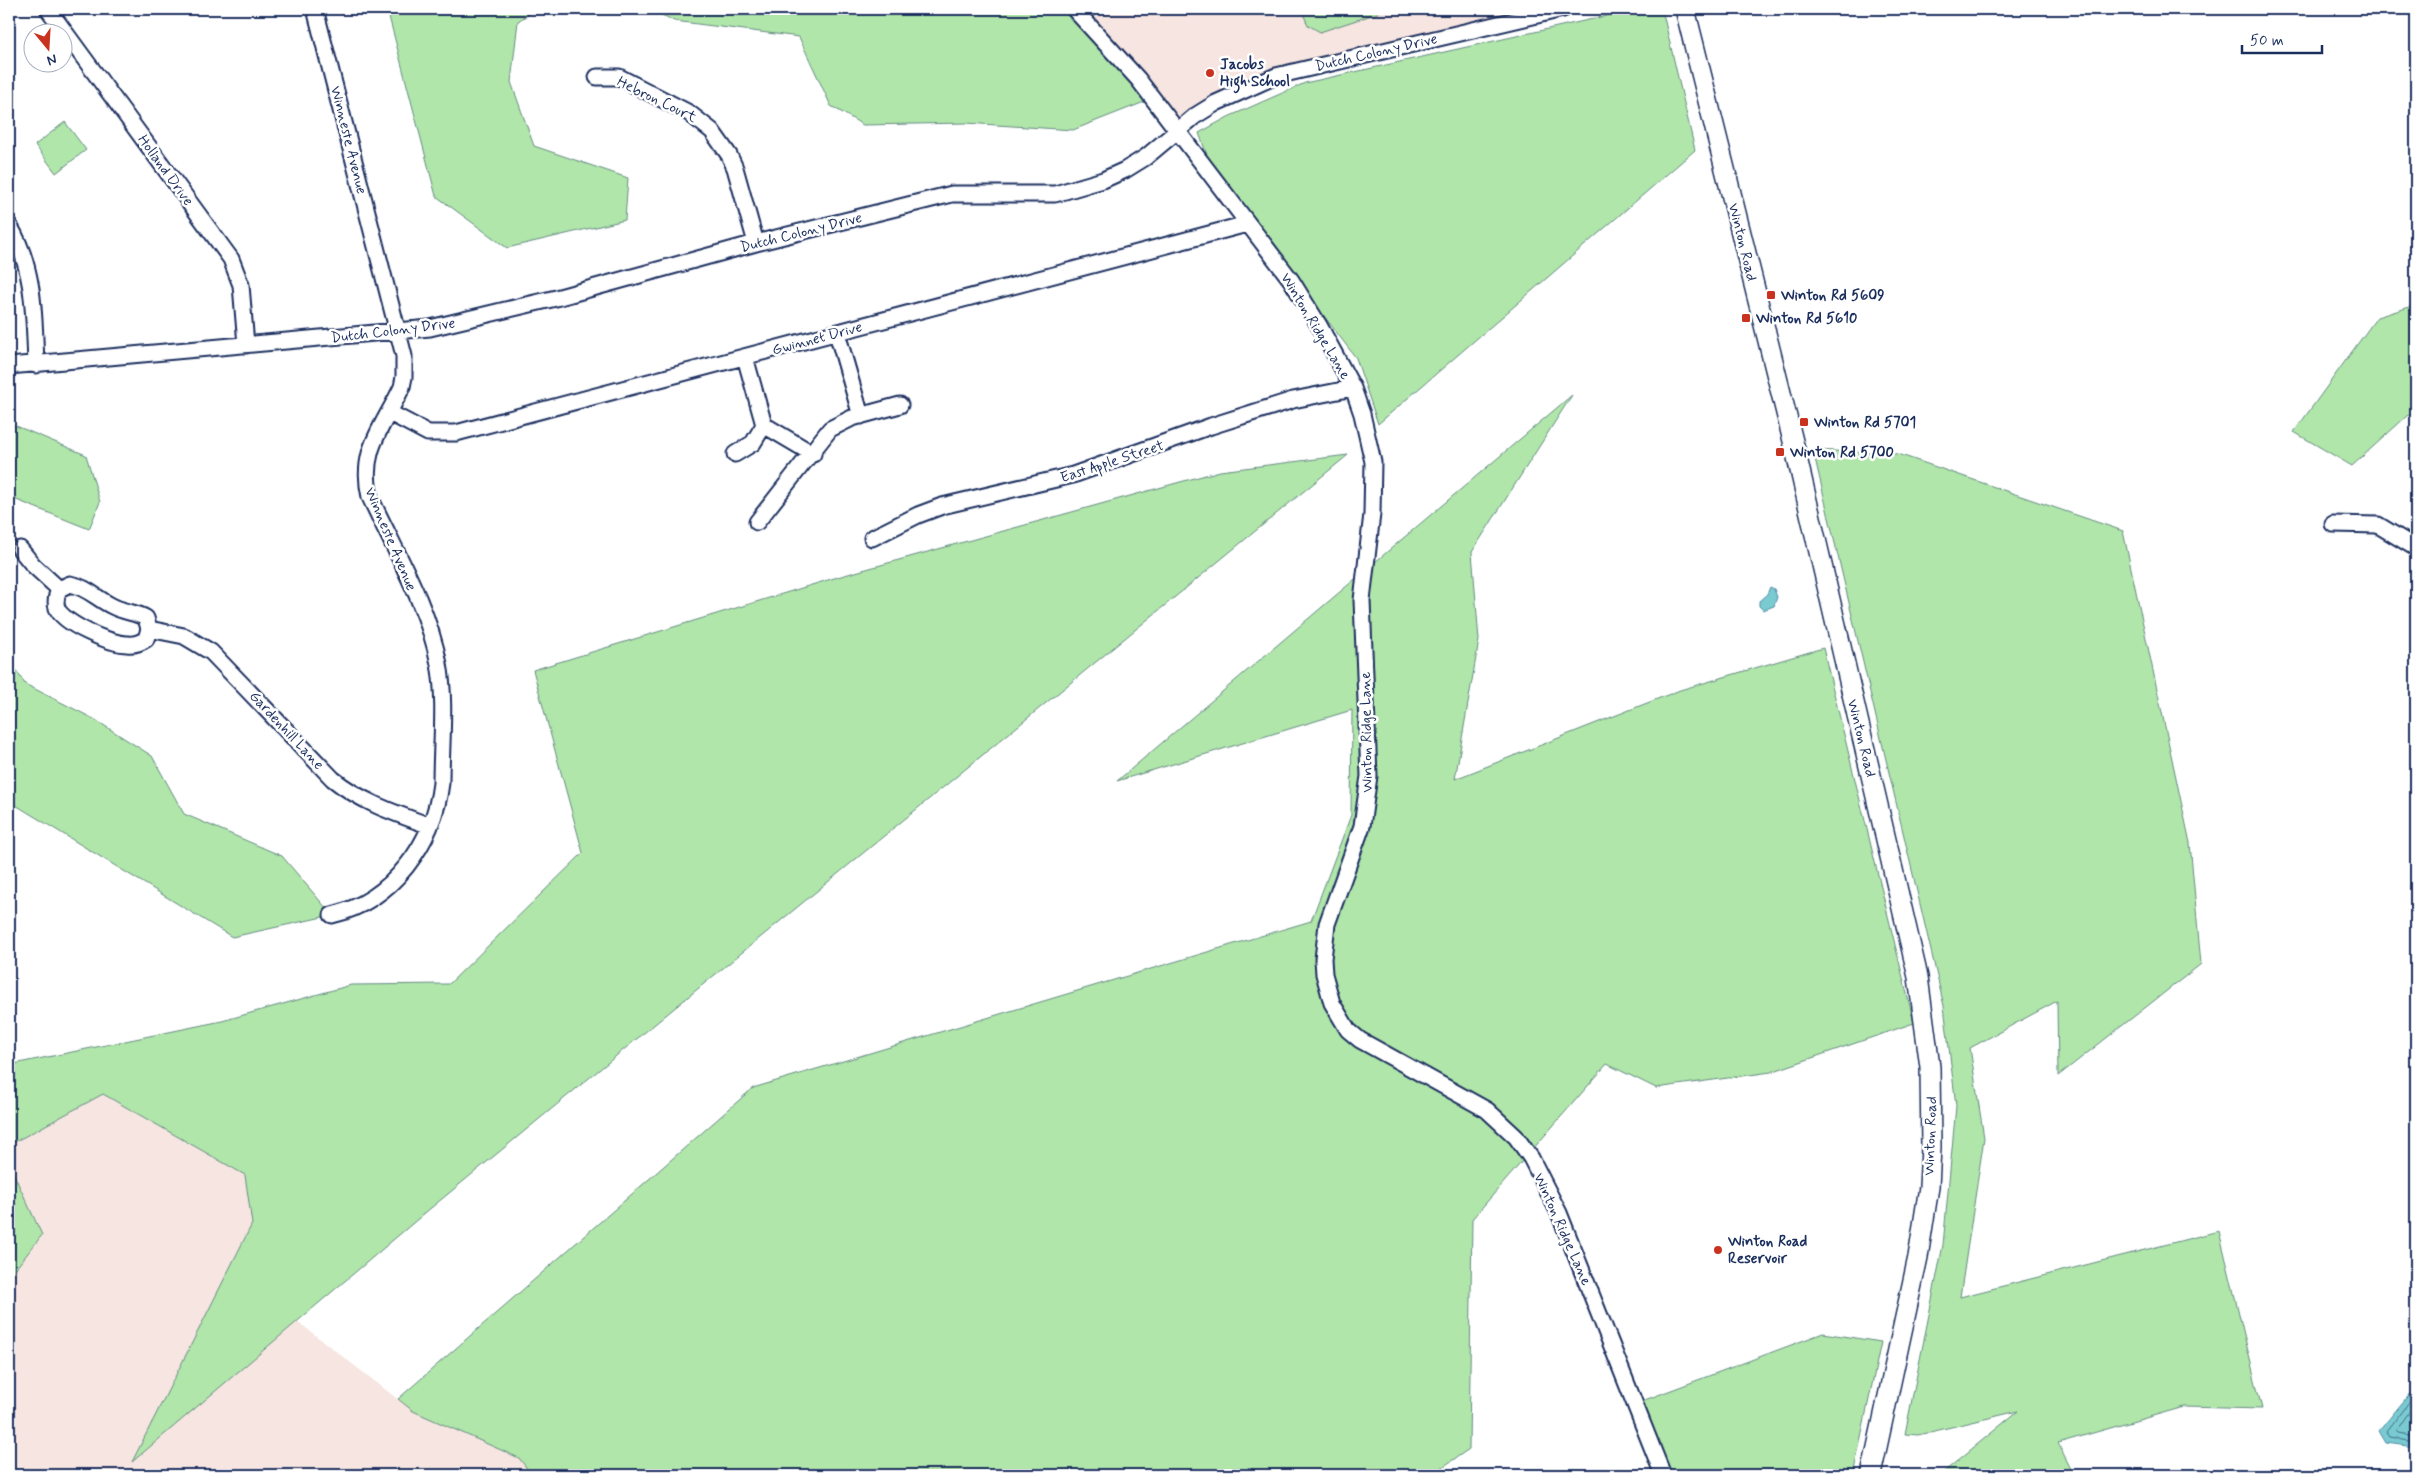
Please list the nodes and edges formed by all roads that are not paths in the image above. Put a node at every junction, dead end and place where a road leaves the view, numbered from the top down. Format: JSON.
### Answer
{"nodes":[{"id":1,"x":48,"y":9,"type":"edge"},
{"id":2,"x":315,"y":9,"type":"edge"},
{"id":3,"x":1074,"y":9,"type":"edge"},
{"id":4,"x":1562,"y":9,"type":"edge"},
{"id":5,"x":1685,"y":9,"type":"edge"},
{"id":6,"x":597,"y":77,"type":"dead end"},
{"id":7,"x":1177,"y":132,"type":"junction"},
{"id":8,"x":1247,"y":224,"type":"junction"},
{"id":9,"x":9,"y":225,"type":"edge"},
{"id":10,"x":756,"y":243,"type":"junction"},
{"id":11,"x":398,"y":331,"type":"junction"},
{"id":12,"x":836,"y":333,"type":"junction"},
{"id":13,"x":246,"y":346,"type":"junction"},
{"id":14,"x":745,"y":357,"type":"junction"},
{"id":15,"x":36,"y":365,"type":"junction"},
{"id":16,"x":9,"y":366,"type":"edge"},
{"id":17,"x":1354,"y":388,"type":"junction"},
{"id":18,"x":900,"y":405,"type":"dead end"},
{"id":19,"x":390,"y":413,"type":"junction"},
{"id":20,"x":861,"y":416,"type":"junction"},
{"id":21,"x":764,"y":425,"type":"junction"},
{"id":22,"x":735,"y":454,"type":"dead end"},
{"id":23,"x":813,"y":454,"type":"junction"},
{"id":24,"x":757,"y":522,"type":"dead end"},
{"id":25,"x":2333,"y":524,"type":"dead end"},
{"id":26,"x":872,"y":538,"type":"dead end"},
{"id":27,"x":2416,"y":548,"type":"edge"},
{"id":28,"x":20,"y":549,"type":"dead end"},
{"id":29,"x":59,"y":588,"type":"junction"},
{"id":30,"x":149,"y":629,"type":"junction"},
{"id":31,"x":430,"y":826,"type":"junction"},
{"id":32,"x":332,"y":915,"type":"dead end"},
{"id":33,"x":1663,"y":1475,"type":"edge"},
{"id":34,"x":1871,"y":1475,"type":"edge"}],
"edges":[{"from":1,"to":13,"type":"street","name":"Holland Drive"},
{"from":2,"to":11,"type":"street","name":"Winneste Avenue"},
{"from":3,"to":7,"type":"street","name":"Winton Ridge Lane"},
{"from":4,"to":7,"type":"street","name":"Dutch Colony Drive"},
{"from":5,"to":34,"type":"main road","name":"Winton Road"},
{"from":6,"to":10,"type":"street","name":"Hebron Court"},
{"from":7,"to":8,"type":"street","name":"Winton Ridge Lane"},
{"from":7,"to":10,"type":"street","name":"Dutch Colony Drive"},
{"from":8,"to":12,"type":"street","name":"Gwinnet Drive"},
{"from":8,"to":17,"type":"street","name":"Winton Ridge Lane"},
{"from":9,"to":15,"type":"street"},
{"from":10,"to":11,"type":"street","name":"Dutch Colony Drive"},
{"from":11,"to":13,"type":"street","name":"Dutch Colony Drive"},
{"from":11,"to":19,"type":"street","name":"Winneste Avenue"},
{"from":12,"to":14,"type":"street","name":"Gwinnet Drive"},
{"from":12,"to":20,"type":"street"},
{"from":13,"to":15,"type":"street","name":"Dutch Colony Drive"},
{"from":14,"to":19,"type":"street","name":"Gwinnet Drive"},
{"from":14,"to":21,"type":"street"},
{"from":15,"to":16,"type":"street","name":"Dutch Colony Drive"},
{"from":17,"to":26,"type":"street","name":"East Apple Street"},
{"from":17,"to":33,"type":"street","name":"Winton Ridge Lane"},
{"from":18,"to":20,"type":"street"},
{"from":19,"to":31,"type":"street","name":"Winneste Avenue"},
{"from":20,"to":23,"type":"street"},
{"from":21,"to":22,"type":"street"},
{"from":21,"to":23,"type":"street"},
{"from":23,"to":24,"type":"street"},
{"from":25,"to":27,"type":"street"},
{"from":28,"to":29,"type":"street"},
{"from":29,"to":30,"type":"street"},
{"from":29,"to":30,"type":"street"},
{"from":30,"to":31,"type":"street","name":"Gardenhill Lane"},
{"from":31,"to":32,"type":"street","name":"Winneste Avenue"}]}
